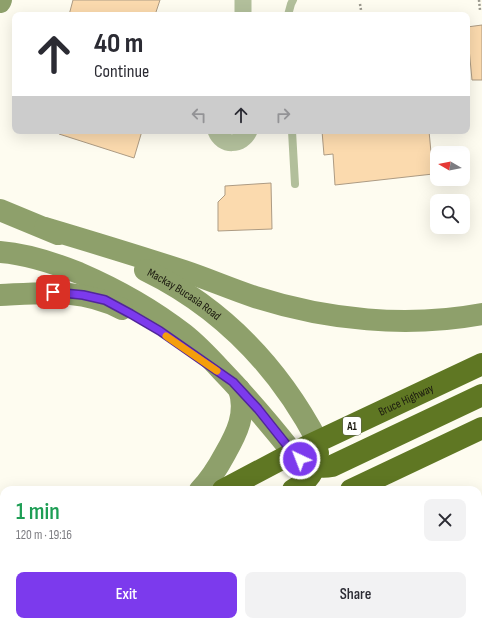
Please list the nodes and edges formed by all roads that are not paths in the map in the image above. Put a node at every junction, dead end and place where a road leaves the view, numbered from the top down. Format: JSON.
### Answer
{"nodes":[{"id":1,"x":243,"y":0,"type":"edge"},
{"id":2,"x":293,"y":0,"type":"edge"},
{"id":3,"x":244,"y":12,"type":"edge"},
{"id":4,"x":289,"y":12,"type":"edge"},
{"id":5,"x":218,"y":134,"type":"edge"},
{"id":6,"x":247,"y":134,"type":"edge"},
{"id":7,"x":292,"y":134,"type":"edge"},
{"id":8,"x":295,"y":184,"type":"dead end"},
{"id":9,"x":0,"y":210,"type":"edge"},
{"id":10,"x":45,"y":228,"type":"junction"},
{"id":11,"x":0,"y":252,"type":"edge"},
{"id":12,"x":0,"y":295,"type":"edge"},
{"id":13,"x":482,"y":314,"type":"edge"},
{"id":14,"x":482,"y":364,"type":"edge"},
{"id":15,"x":236,"y":385,"type":"junction"},
{"id":16,"x":482,"y":395,"type":"edge"},
{"id":17,"x":482,"y":428,"type":"edge"},
{"id":18,"x":318,"y":442,"type":"junction"},
{"id":19,"x":293,"y":453,"type":"junction"},
{"id":20,"x":315,"y":466,"type":"junction"},
{"id":21,"x":204,"y":486,"type":"edge"},
{"id":22,"x":231,"y":486,"type":"edge"},
{"id":23,"x":298,"y":486,"type":"edge"},
{"id":24,"x":359,"y":486,"type":"edge"}],
"edges":[{"from":1,"to":3,"type":"street"},
{"from":2,"to":4,"type":"lane"},
{"from":5,"to":6,"type":"street"},
{"from":7,"to":8,"type":"lane"},
{"from":9,"to":10,"type":"main road","name":"Mackay Bucasia Road"},
{"from":10,"to":13,"type":"main road"},
{"from":10,"to":18,"type":"main road","name":"Mackay Bucasia Road"},
{"from":11,"to":15,"type":"main road"},
{"from":12,"to":15,"type":"main road"},
{"from":14,"to":18,"type":"highway","name":"Bruce Highway","number":"A1"},
{"from":15,"to":19,"type":"main road"},
{"from":15,"to":21,"type":"main road"},
{"from":16,"to":20,"type":"highway"},
{"from":17,"to":24,"type":"highway"},
{"from":18,"to":19,"type":"highway","name":"Bruce Highway","number":"A1"},
{"from":18,"to":20,"type":"highway"},
{"from":19,"to":20,"type":"highway"},
{"from":19,"to":22,"type":"highway","name":"Bruce Highway","number":"A1"},
{"from":20,"to":23,"type":"highway"}]}
